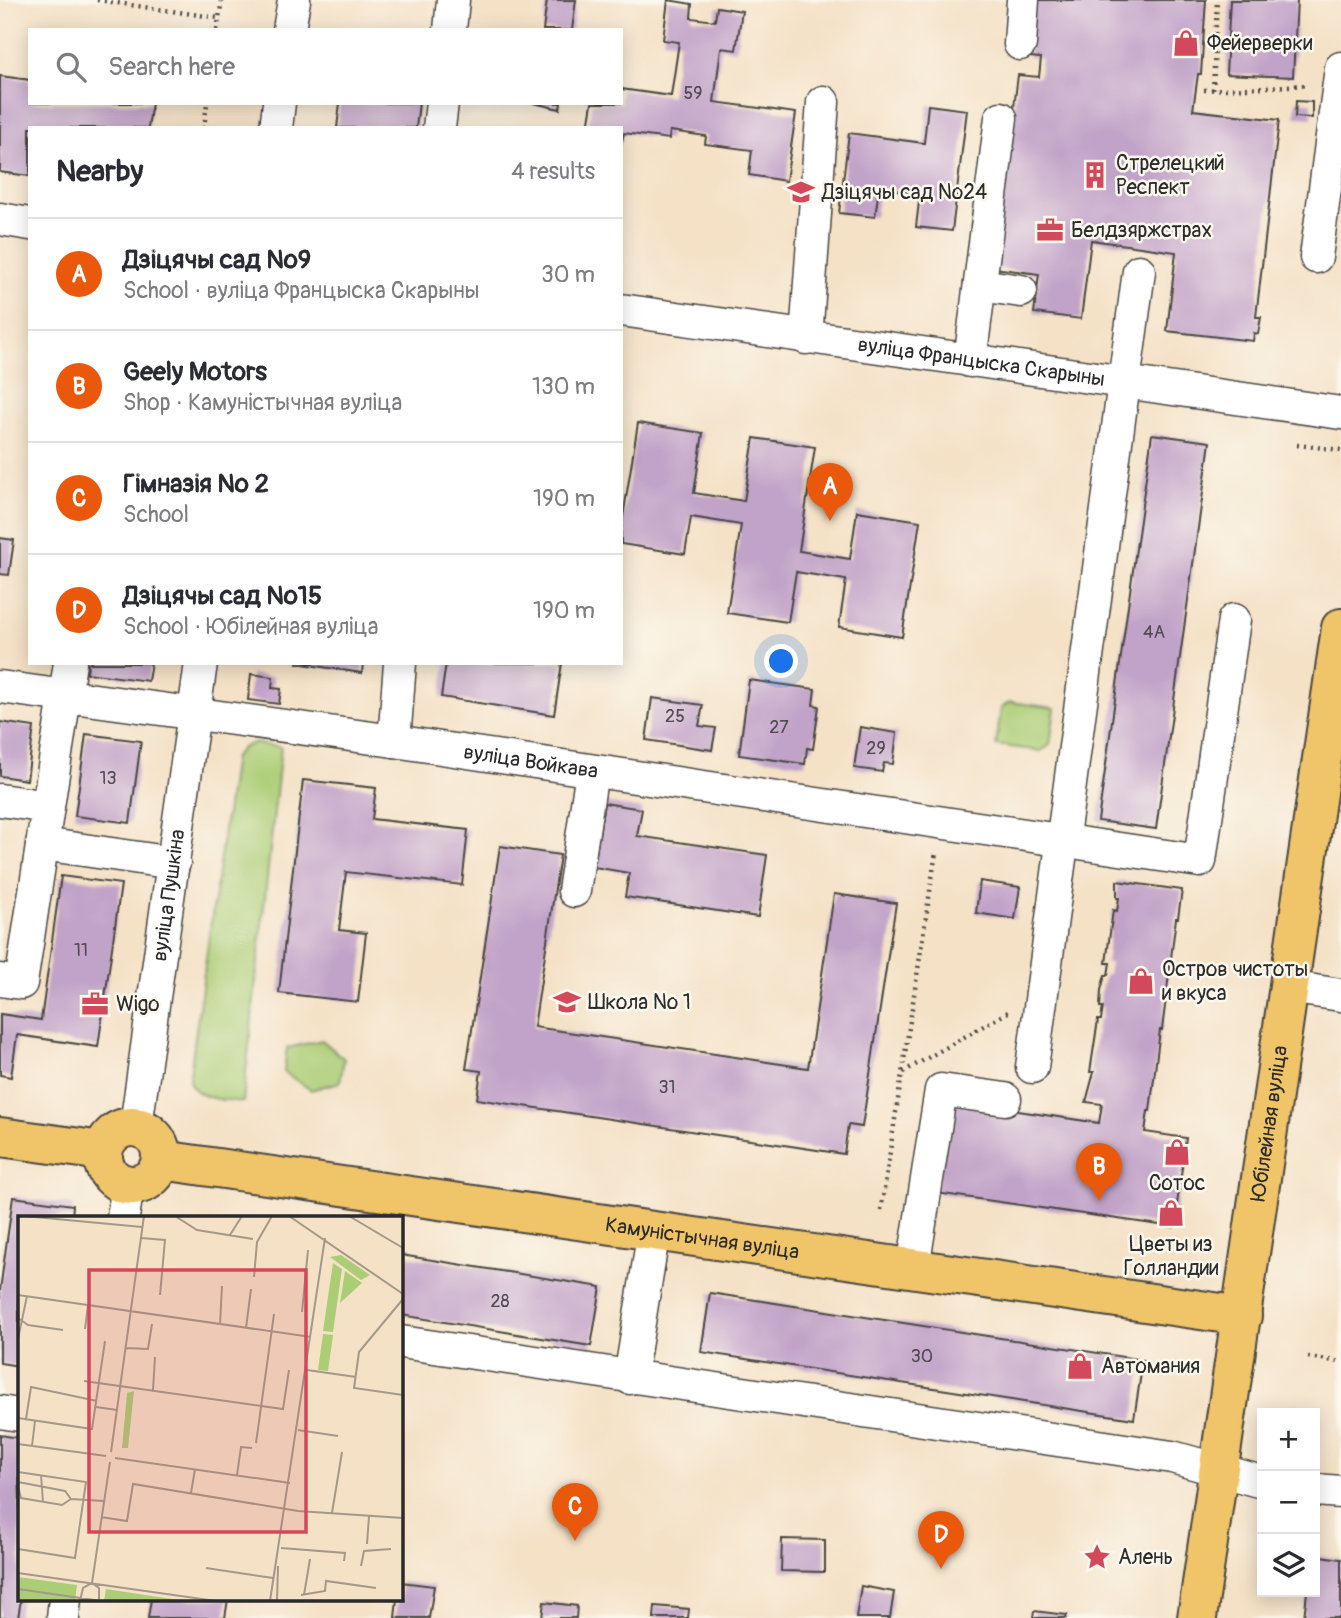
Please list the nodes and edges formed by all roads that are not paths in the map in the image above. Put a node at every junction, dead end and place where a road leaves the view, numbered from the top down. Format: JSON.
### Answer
{"nodes":[{"id":1,"x":293,"y":0,"type":"edge"},
{"id":2,"x":453,"y":0,"type":"edge"},
{"id":3,"x":1023,"y":0,"type":"edge"},
{"id":4,"x":289,"y":28,"type":"edge"},
{"id":5,"x":450,"y":28,"type":"edge"},
{"id":6,"x":1020,"y":44,"type":"dead end"},
{"id":7,"x":1340,"y":81,"type":"edge"},
{"id":8,"x":823,"y":103,"type":"dead end"},
{"id":9,"x":279,"y":105,"type":"edge"},
{"id":10,"x":442,"y":105,"type":"edge"},
{"id":11,"x":1001,"y":118,"type":"dead end"},
{"id":12,"x":276,"y":126,"type":"edge"},
{"id":13,"x":439,"y":126,"type":"edge"},
{"id":14,"x":0,"y":219,"type":"edge"},
{"id":15,"x":28,"y":224,"type":"edge"},
{"id":16,"x":1316,"y":257,"type":"dead end"},
{"id":17,"x":1139,"y":271,"type":"dead end"},
{"id":18,"x":980,"y":285,"type":"junction"},
{"id":19,"x":1021,"y":291,"type":"dead end"},
{"id":20,"x":623,"y":310,"type":"edge"},
{"id":21,"x":806,"y":338,"type":"junction"},
{"id":22,"x":970,"y":361,"type":"junction"},
{"id":23,"x":1125,"y":383,"type":"junction"},
{"id":24,"x":1341,"y":413,"type":"edge"},
{"id":25,"x":1234,"y":620,"type":"dead end"},
{"id":26,"x":1341,"y":628,"type":"edge"},
{"id":27,"x":70,"y":665,"type":"edge"},
{"id":28,"x":201,"y":665,"type":"edge"},
{"id":29,"x":400,"y":665,"type":"edge"},
{"id":30,"x":0,"y":687,"type":"edge"},
{"id":31,"x":65,"y":696,"type":"junction"},
{"id":32,"x":194,"y":713,"type":"junction"},
{"id":33,"x":394,"y":741,"type":"junction"},
{"id":34,"x":592,"y":771,"type":"junction"},
{"id":35,"x":0,"y":800,"type":"edge"},
{"id":36,"x":48,"y":807,"type":"junction"},
{"id":37,"x":1062,"y":841,"type":"junction"},
{"id":38,"x":42,"y":844,"type":"junction"},
{"id":39,"x":174,"y":863,"type":"junction"},
{"id":40,"x":574,"y":891,"type":"dead end"},
{"id":41,"x":0,"y":980,"type":"edge"},
{"id":42,"x":1289,"y":987,"type":"junction"},
{"id":43,"x":1341,"y":995,"type":"edge"},
{"id":44,"x":1031,"y":1067,"type":"dead end"},
{"id":45,"x":1005,"y":1100,"type":"dead end"},
{"id":46,"x":136,"y":1126,"type":"junction"},
{"id":47,"x":0,"y":1136,"type":"edge"},
{"id":48,"x":103,"y":1151,"type":"junction"},
{"id":49,"x":162,"y":1160,"type":"junction"},
{"id":50,"x":125,"y":1201,"type":"edge"},
{"id":51,"x":654,"y":1230,"type":"junction"},
{"id":52,"x":913,"y":1268,"type":"junction"},
{"id":53,"x":1242,"y":1316,"type":"junction"},
{"id":54,"x":402,"y":1342,"type":"edge"},
{"id":55,"x":630,"y":1378,"type":"junction"},
{"id":56,"x":0,"y":1412,"type":"edge"},
{"id":57,"x":18,"y":1415,"type":"edge"},
{"id":58,"x":1218,"y":1471,"type":"junction"},
{"id":59,"x":1257,"y":1481,"type":"edge"},
{"id":60,"x":1320,"y":1490,"type":"edge"},
{"id":61,"x":1341,"y":1492,"type":"edge"},
{"id":62,"x":65,"y":1600,"type":"edge"},
{"id":63,"x":63,"y":1618,"type":"edge"},
{"id":64,"x":1197,"y":1618,"type":"edge"}],
"edges":[{"from":1,"to":4,"type":"street"},
{"from":2,"to":5,"type":"street"},
{"from":3,"to":6,"type":"street"},
{"from":7,"to":16,"type":"street"},
{"from":8,"to":21,"type":"street"},
{"from":9,"to":12,"type":"street"},
{"from":10,"to":13,"type":"street"},
{"from":11,"to":18,"type":"street"},
{"from":14,"to":15,"type":"street"},
{"from":17,"to":23,"type":"street"},
{"from":18,"to":19,"type":"street"},
{"from":18,"to":22,"type":"street"},
{"from":20,"to":21,"type":"street","name":"вуліца Францыска Скарыны"},
{"from":21,"to":22,"type":"street","name":"вуліца Францыска Скарыны"},
{"from":22,"to":23,"type":"street","name":"вуліца Францыска Скарыны"},
{"from":23,"to":24,"type":"street","name":"вуліца Францыска Скарыны"},
{"from":23,"to":37,"type":"street"},
{"from":25,"to":37,"type":"street","name":"вуліца Войкава"},
{"from":26,"to":42,"type":"main road","name":"Юбілейная вуліца"},
{"from":27,"to":31,"type":"street"},
{"from":28,"to":32,"type":"street","name":"вуліца Пушкіна"},
{"from":29,"to":33,"type":"street"},
{"from":30,"to":31,"type":"street","name":"вуліца Войкава"},
{"from":31,"to":32,"type":"street","name":"вуліца Войкава"},
{"from":31,"to":36,"type":"street"},
{"from":32,"to":33,"type":"street","name":"вуліца Войкава"},
{"from":32,"to":39,"type":"street","name":"вуліца Пушкіна"},
{"from":33,"to":34,"type":"street","name":"вуліца Войкава"},
{"from":34,"to":37,"type":"street","name":"вуліца Войкава"},
{"from":34,"to":40,"type":"street"},
{"from":35,"to":36,"type":"street"},
{"from":36,"to":38,"type":"street"},
{"from":37,"to":44,"type":"street"},
{"from":38,"to":39,"type":"street"},
{"from":38,"to":41,"type":"street"},
{"from":39,"to":46,"type":"street","name":"вуліца Пушкіна"},
{"from":42,"to":43,"type":"street"},
{"from":42,"to":53,"type":"main road","name":"Юбілейная вуліца"},
{"from":45,"to":52,"type":"street"},
{"from":46,"to":48,"type":"main road"},
{"from":46,"to":49,"type":"main road"},
{"from":47,"to":48,"type":"main road"},
{"from":48,"to":50,"type":"main road"},
{"from":49,"to":50,"type":"main road"},
{"from":49,"to":51,"type":"main road","name":"Камуністычная вуліца"},
{"from":51,"to":52,"type":"main road","name":"Камуністычная вуліца"},
{"from":51,"to":55,"type":"street"},
{"from":52,"to":53,"type":"main road","name":"Камуністычная вуліца"},
{"from":53,"to":58,"type":"main road","name":"Юбілейная вуліца"},
{"from":54,"to":55,"type":"street"},
{"from":55,"to":58,"type":"street"},
{"from":56,"to":57,"type":"street"},
{"from":58,"to":59,"type":"street"},
{"from":58,"to":64,"type":"main road","name":"Юбілейная вуліца"},
{"from":60,"to":61,"type":"street"},
{"from":62,"to":63,"type":"street"}]}
